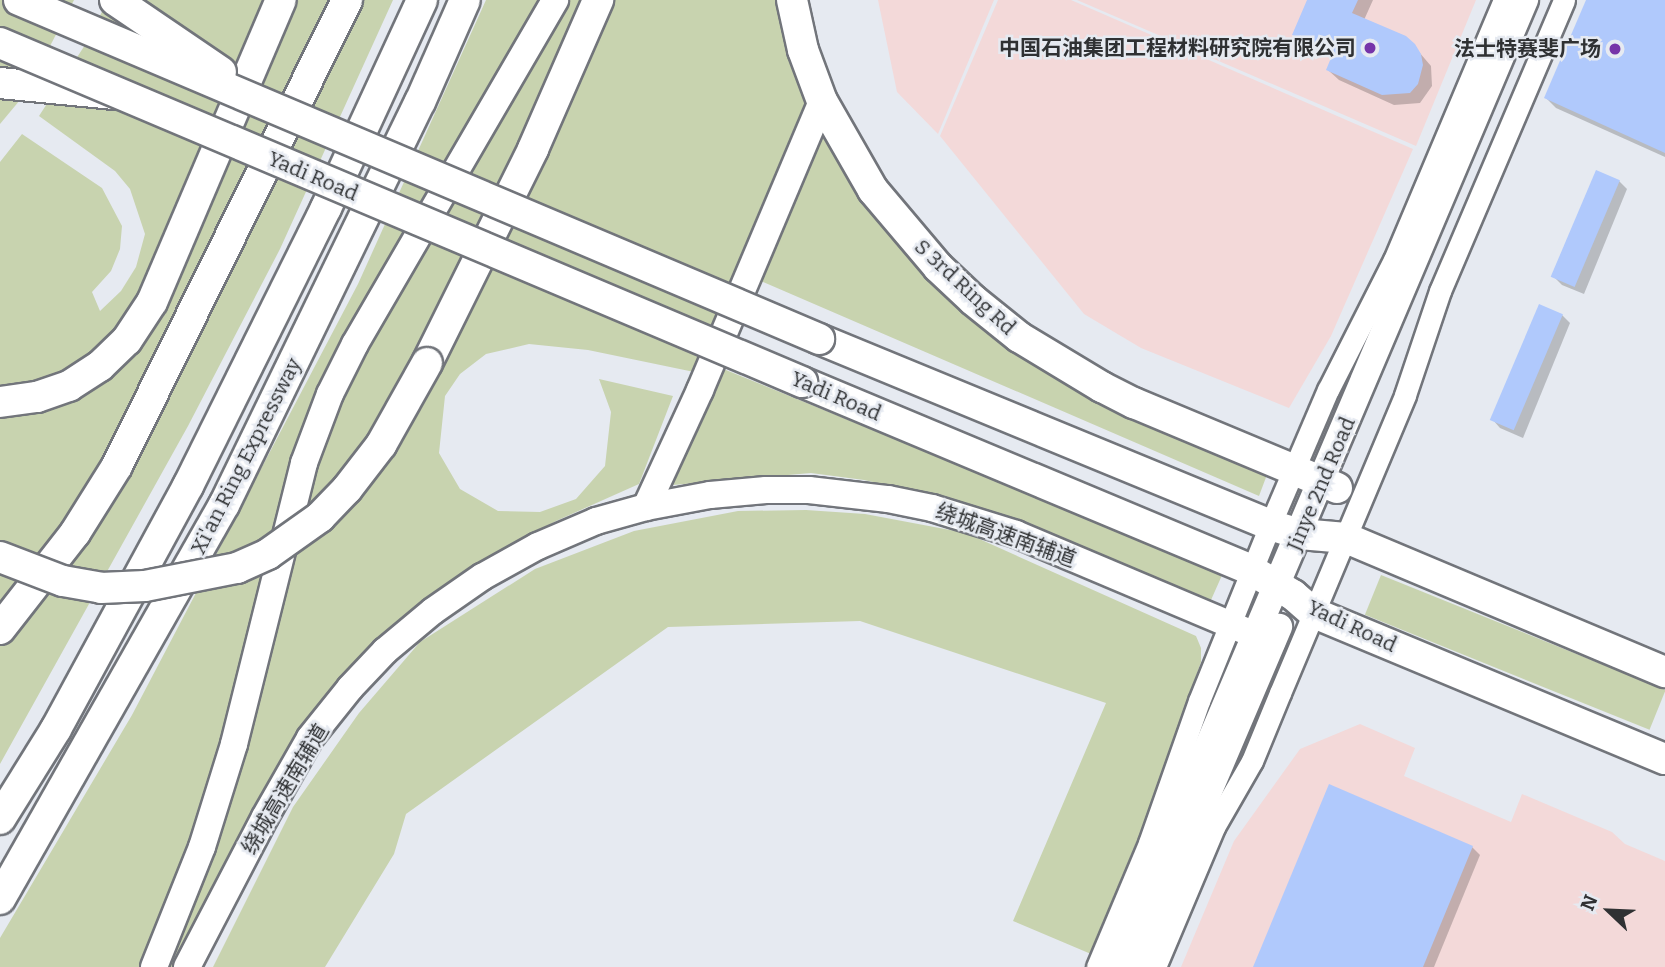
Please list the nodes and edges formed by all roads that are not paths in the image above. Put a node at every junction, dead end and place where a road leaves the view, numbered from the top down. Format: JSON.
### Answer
{"nodes":[{"id":1,"x":19,"y":0,"type":"edge"},
{"id":2,"x":115,"y":0,"type":"edge"},
{"id":3,"x":281,"y":0,"type":"edge"},
{"id":4,"x":347,"y":0,"type":"edge"},
{"id":5,"x":422,"y":0,"type":"edge"},
{"id":6,"x":465,"y":0,"type":"edge"},
{"id":7,"x":555,"y":0,"type":"edge"},
{"id":8,"x":598,"y":0,"type":"edge"},
{"id":9,"x":792,"y":0,"type":"edge"},
{"id":10,"x":1504,"y":0,"type":"edge"},
{"id":11,"x":1525,"y":0,"type":"edge"},
{"id":12,"x":1544,"y":0,"type":"edge"},
{"id":13,"x":1564,"y":0,"type":"edge"},
{"id":14,"x":0,"y":43,"type":"edge"},
{"id":15,"x":0,"y":83,"type":"edge"},
{"id":16,"x":123,"y":95,"type":"junction"},
{"id":17,"x":822,"y":102,"type":"junction"},
{"id":18,"x":289,"y":116,"type":"junction"},
{"id":19,"x":0,"y":402,"type":"edge"},
{"id":20,"x":1294,"y":471,"type":"junction"},
{"id":21,"x":1329,"y":485,"type":"junction"},
{"id":22,"x":646,"y":507,"type":"junction"},
{"id":23,"x":1270,"y":525,"type":"junction"},
{"id":24,"x":1321,"y":536,"type":"junction"},
{"id":25,"x":0,"y":557,"type":"edge"},
{"id":26,"x":1251,"y":570,"type":"junction"},
{"id":27,"x":1295,"y":598,"type":"junction"},
{"id":28,"x":1229,"y":624,"type":"junction"},
{"id":29,"x":0,"y":629,"type":"edge"},
{"id":30,"x":1263,"y":638,"type":"junction"},
{"id":31,"x":1665,"y":672,"type":"edge"},
{"id":32,"x":1665,"y":759,"type":"edge"},
{"id":33,"x":0,"y":820,"type":"edge"},
{"id":34,"x":0,"y":898,"type":"edge"},
{"id":35,"x":153,"y":967,"type":"edge"},
{"id":36,"x":187,"y":967,"type":"edge"},
{"id":37,"x":1097,"y":967,"type":"edge"},
{"id":38,"x":1114,"y":967,"type":"edge"},
{"id":39,"x":1134,"y":967,"type":"edge"},
{"id":40,"x":1155,"y":967,"type":"edge"}],
"edges":[{"from":1,"to":18,"type":"highway","bridge":true},
{"from":2,"to":18,"type":"highway","bridge":true},
{"from":3,"to":19,"type":"highway"},
{"from":4,"to":29,"type":"highway"},
{"from":5,"to":33,"type":"highway","name":"Xi'an Ring Expressway"},
{"from":6,"to":34,"type":"highway","name":"Xi'an Ring Expressway"},
{"from":7,"to":35,"type":"main road"},
{"from":8,"to":25,"type":"highway","bridge":true},
{"from":9,"to":17,"type":"highway","name":"S 3rd Ring Rd"},
{"from":10,"to":20,"type":"street","name":"Jinye 2nd Road"},
{"from":11,"to":21,"type":"main road","name":"Jinye 2nd Road"},
{"from":12,"to":21,"type":"main road","name":"Jinye 2nd Road"},
{"from":13,"to":24,"type":"street","name":"Jinye 2nd Road"},
{"from":14,"to":16,"type":"highway","name":"Yadi Road","bridge":true},
{"from":15,"to":16,"type":"highway","bridge":true},
{"from":16,"to":26,"type":"highway","name":"Yadi Road","bridge":true},
{"from":17,"to":20,"type":"highway","name":"S 3rd Ring Rd"},
{"from":17,"to":22,"type":"main road"},
{"from":18,"to":23,"type":"highway","bridge":true},
{"from":20,"to":21,"type":"highway","name":"S 3rd Ring Rd"},
{"from":20,"to":23,"type":"street","name":"Jinye 2nd Road"},
{"from":21,"to":24,"type":"main road","name":"Jinye 2nd Road"},
{"from":22,"to":28,"type":"main road","name":"绕城高速南辅道"},
{"from":22,"to":36,"type":"main road","name":"绕城高速南辅道"},
{"from":23,"to":24,"type":"highway"},
{"from":23,"to":26,"type":"street","name":"Jinye 2nd Road"},
{"from":24,"to":27,"type":"main road","name":"Jinye 2nd Road"},
{"from":24,"to":27,"type":"street","name":"Jinye 2nd Road"},
{"from":24,"to":31,"type":"highway"},
{"from":26,"to":27,"type":"highway","name":"Yadi Road"},
{"from":26,"to":28,"type":"street","name":"Jinye 2nd Road"},
{"from":27,"to":30,"type":"main road","name":"Jinye 2nd Road"},
{"from":27,"to":32,"type":"highway","name":"Yadi Road"},
{"from":27,"to":40,"type":"street","name":"Jinye 2nd Road"},
{"from":28,"to":30,"type":"main road","name":"绕城高速南辅道"},
{"from":28,"to":37,"type":"street","name":"Jinye 2nd Road"},
{"from":30,"to":38,"type":"main road","name":"Jinye 2nd Road"},
{"from":30,"to":39,"type":"main road","name":"Jinye 2nd Road"}]}
